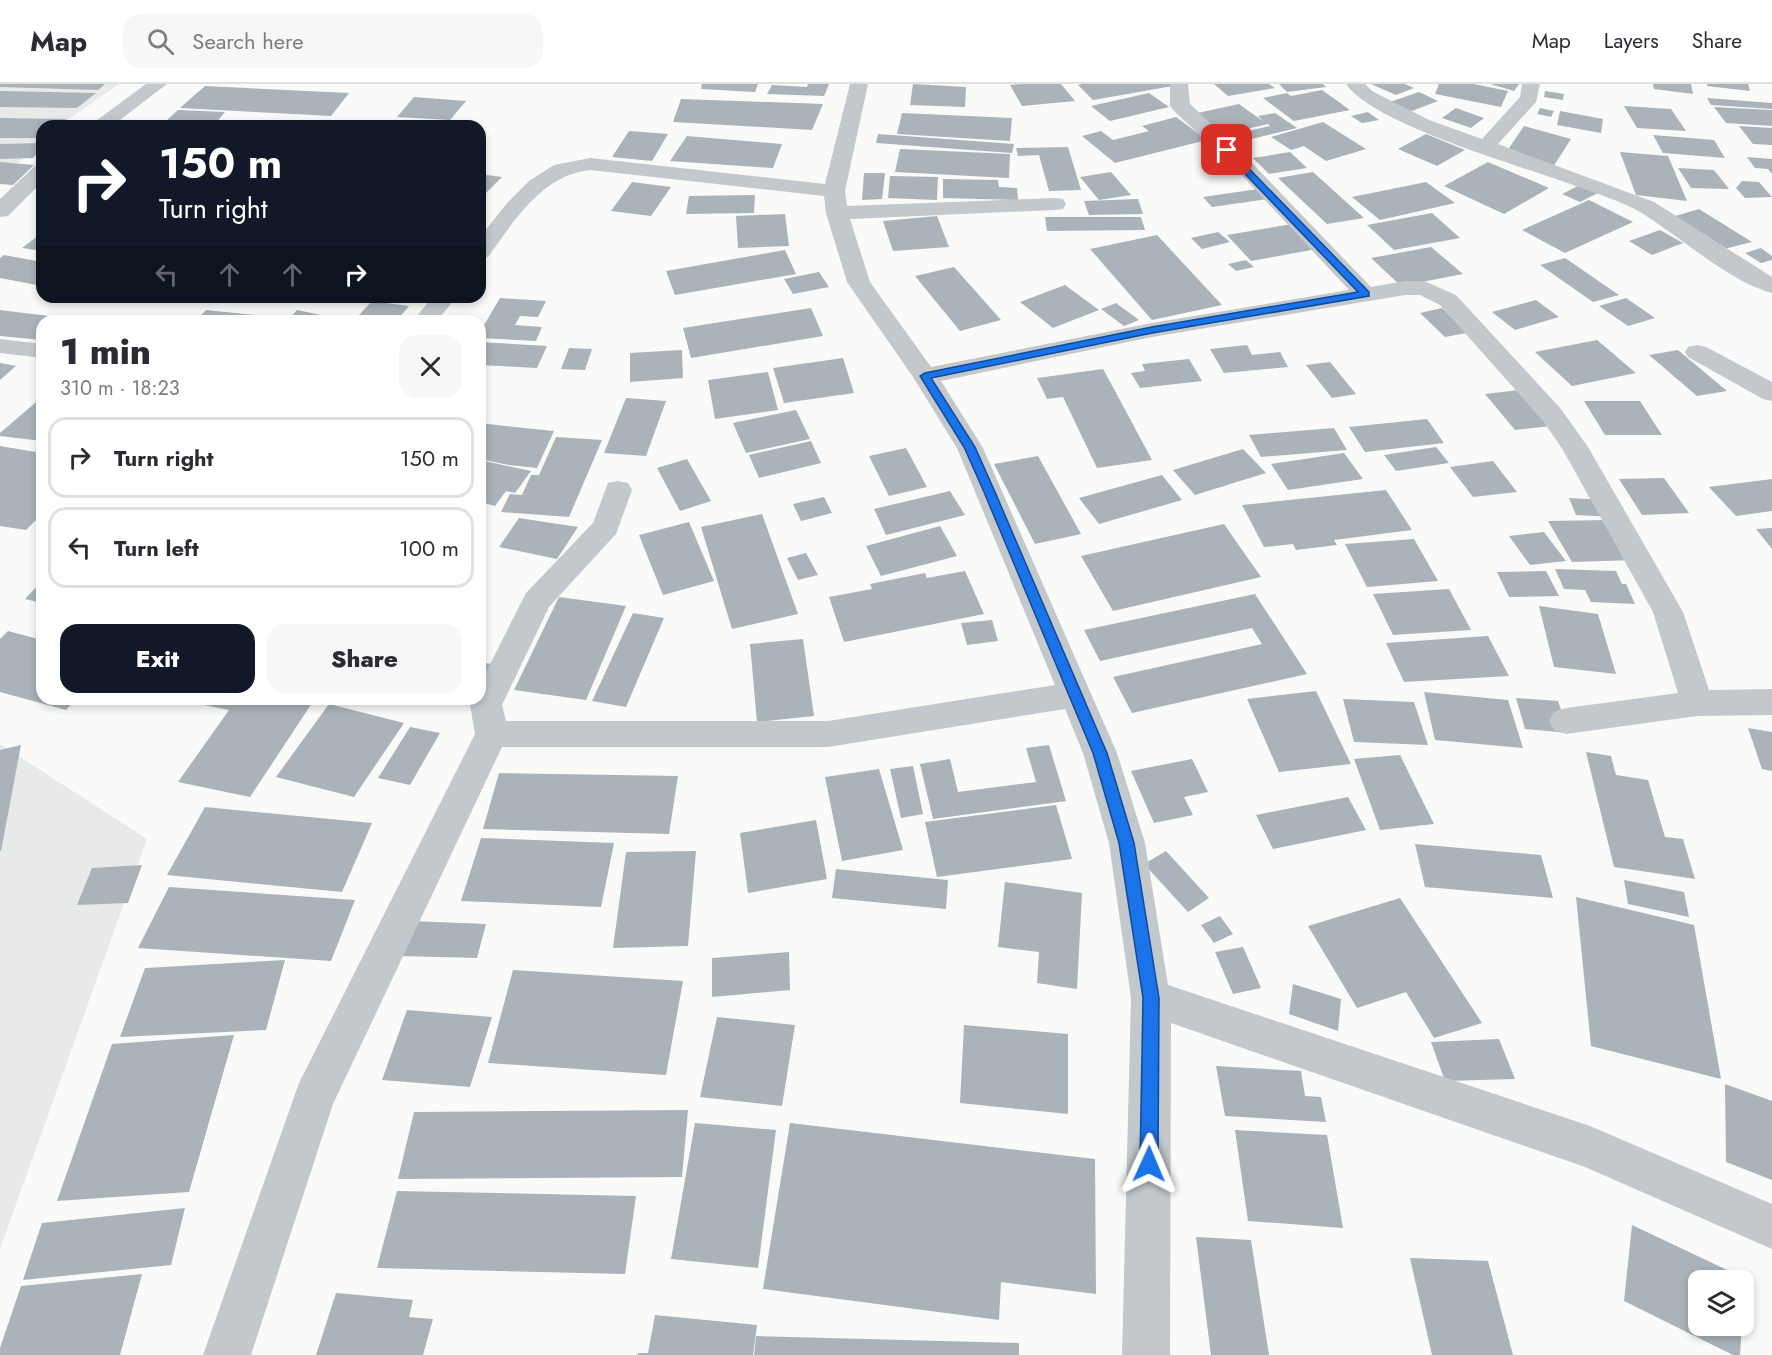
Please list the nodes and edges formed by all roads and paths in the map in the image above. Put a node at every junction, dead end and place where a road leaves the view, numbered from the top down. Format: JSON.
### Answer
{"nodes":[{"id":1,"x":158,"y":84,"type":"edge"},
{"id":2,"x":859,"y":84,"type":"edge"},
{"id":3,"x":1179,"y":84,"type":"edge"},
{"id":4,"x":1355,"y":84,"type":"edge"},
{"id":5,"x":1532,"y":84,"type":"edge"},
{"id":6,"x":107,"y":120,"type":"edge"},
{"id":7,"x":1484,"y":148,"type":"junction"},
{"id":8,"x":36,"y":176,"type":"edge"},
{"id":9,"x":835,"y":202,"type":"junction"},
{"id":10,"x":1055,"y":204,"type":"dead end"},
{"id":11,"x":0,"y":211,"type":"edge"},
{"id":12,"x":486,"y":245,"type":"edge"},
{"id":13,"x":1772,"y":286,"type":"edge"},
{"id":14,"x":1365,"y":294,"type":"junction"},
{"id":15,"x":439,"y":303,"type":"edge"},
{"id":16,"x":430,"y":315,"type":"edge"},
{"id":17,"x":0,"y":346,"type":"edge"},
{"id":18,"x":36,"y":350,"type":"edge"},
{"id":19,"x":1697,"y":352,"type":"dead end"},
{"id":20,"x":925,"y":376,"type":"junction"},
{"id":21,"x":1772,"y":393,"type":"edge"},
{"id":22,"x":618,"y":489,"type":"dead end"},
{"id":23,"x":1075,"y":695,"type":"junction"},
{"id":24,"x":1772,"y":702,"type":"edge"},
{"id":25,"x":1697,"y":703,"type":"junction"},
{"id":26,"x":1566,"y":721,"type":"dead end"},
{"id":27,"x":492,"y":734,"type":"junction"},
{"id":28,"x":1151,"y":998,"type":"junction"},
{"id":29,"x":1772,"y":1227,"type":"edge"},
{"id":30,"x":227,"y":1355,"type":"edge"},
{"id":31,"x":1146,"y":1355,"type":"edge"}],
"edges":[{"from":1,"to":6,"type":"street"},
{"from":2,"to":9,"type":"street"},
{"from":3,"to":14,"type":"street"},
{"from":4,"to":7,"type":"street"},
{"from":5,"to":7,"type":"street"},
{"from":7,"to":13,"type":"street"},
{"from":8,"to":11,"type":"street"},
{"from":9,"to":10,"type":"street"},
{"from":9,"to":12,"type":"street"},
{"from":9,"to":20,"type":"street"},
{"from":14,"to":20,"type":"street"},
{"from":14,"to":25,"type":"street"},
{"from":15,"to":16,"type":"street"},
{"from":17,"to":18,"type":"street"},
{"from":19,"to":21,"type":"street"},
{"from":20,"to":23,"type":"street"},
{"from":22,"to":27,"type":"street"},
{"from":23,"to":27,"type":"street"},
{"from":23,"to":28,"type":"street"},
{"from":24,"to":25,"type":"street"},
{"from":25,"to":26,"type":"street"},
{"from":27,"to":30,"type":"street"},
{"from":28,"to":29,"type":"street"},
{"from":28,"to":31,"type":"street"}]}
